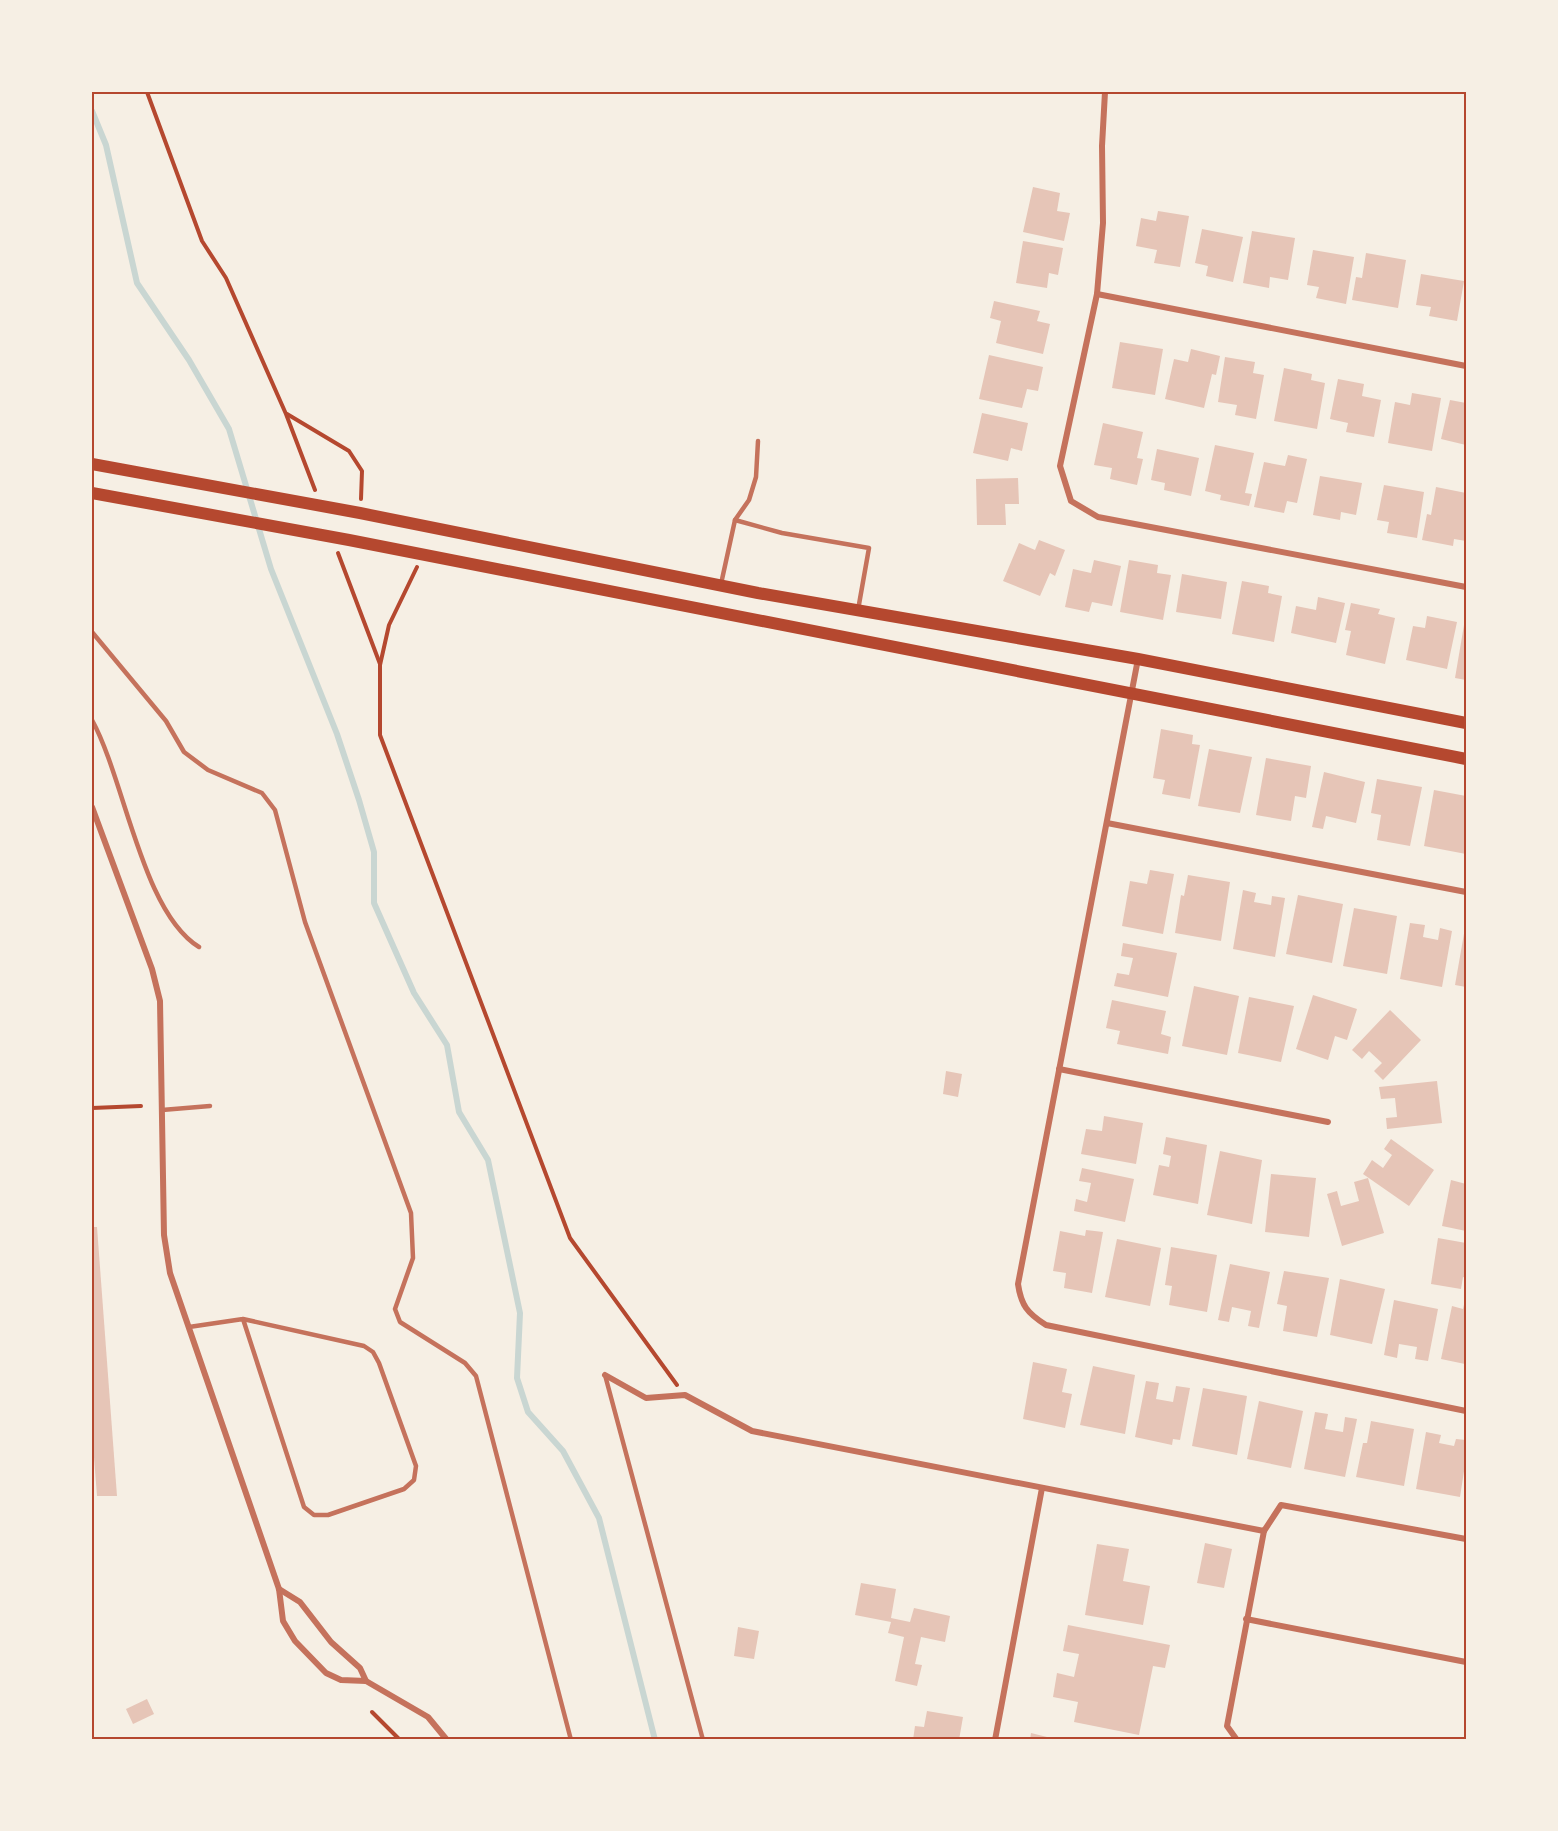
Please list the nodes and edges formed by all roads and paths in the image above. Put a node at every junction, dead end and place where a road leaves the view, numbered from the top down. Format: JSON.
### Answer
{"nodes":[{"id":1,"x":147,"y":92,"type":"edge"},
{"id":2,"x":1105,"y":92,"type":"edge"},
{"id":3,"x":1097,"y":294,"type":"junction"},
{"id":4,"x":1467,"y":366,"type":"edge"},
{"id":5,"x":286,"y":414,"type":"junction"},
{"id":6,"x":758,"y":441,"type":"dead end"},
{"id":7,"x":92,"y":464,"type":"edge"},
{"id":8,"x":92,"y":493,"type":"edge"},
{"id":9,"x":319,"y":501,"type":"dead end"},
{"id":10,"x":360,"y":513,"type":"junction"},
{"id":11,"x":735,"y":520,"type":"junction"},
{"id":12,"x":335,"y":545,"type":"dead end"},
{"id":13,"x":423,"y":555,"type":"junction"},
{"id":14,"x":720,"y":585,"type":"junction"},
{"id":15,"x":1467,"y":587,"type":"edge"},
{"id":16,"x":858,"y":610,"type":"junction"},
{"id":17,"x":92,"y":632,"type":"edge"},
{"id":18,"x":1138,"y":659,"type":"junction"},
{"id":19,"x":380,"y":665,"type":"junction"},
{"id":20,"x":1133,"y":692,"type":"junction"},
{"id":21,"x":92,"y":720,"type":"edge"},
{"id":22,"x":1467,"y":723,"type":"edge"},
{"id":23,"x":1467,"y":759,"type":"edge"},
{"id":24,"x":92,"y":807,"type":"edge"},
{"id":25,"x":1107,"y":823,"type":"junction"},
{"id":26,"x":1467,"y":892,"type":"edge"},
{"id":27,"x":199,"y":947,"type":"dead end"},
{"id":28,"x":1059,"y":1069,"type":"junction"},
{"id":29,"x":141,"y":1106,"type":"dead end"},
{"id":30,"x":210,"y":1106,"type":"dead end"},
{"id":31,"x":92,"y":1108,"type":"edge"},
{"id":32,"x":162,"y":1110,"type":"junction"},
{"id":33,"x":1328,"y":1122,"type":"dead end"},
{"id":34,"x":243,"y":1319,"type":"junction"},
{"id":35,"x":189,"y":1327,"type":"junction"},
{"id":36,"x":606,"y":1375,"type":"joint"},
{"id":37,"x":685,"y":1395,"type":"junction"},
{"id":38,"x":1467,"y":1412,"type":"edge"},
{"id":39,"x":1042,"y":1488,"type":"junction"},
{"id":40,"x":1264,"y":1531,"type":"junction"},
{"id":41,"x":1467,"y":1539,"type":"edge"},
{"id":42,"x":279,"y":1589,"type":"junction"},
{"id":43,"x":1246,"y":1619,"type":"junction"},
{"id":44,"x":1467,"y":1662,"type":"edge"},
{"id":45,"x":366,"y":1681,"type":"junction"},
{"id":46,"x":372,"y":1712,"type":"dead end"},
{"id":47,"x":399,"y":1740,"type":"edge"},
{"id":48,"x":447,"y":1740,"type":"edge"},
{"id":49,"x":571,"y":1740,"type":"edge"},
{"id":50,"x":703,"y":1740,"type":"edge"},
{"id":51,"x":994,"y":1740,"type":"edge"},
{"id":52,"x":1237,"y":1740,"type":"edge"}],
"edges":[{"from":1,"to":5,"type":"path"},
{"from":2,"to":3,"type":"street"},
{"from":3,"to":4,"type":"street"},
{"from":3,"to":15,"type":"street"},
{"from":5,"to":9,"type":"path"},
{"from":5,"to":10,"type":"path"},
{"from":6,"to":11,"type":"lane"},
{"from":7,"to":10,"type":"main road"},
{"from":8,"to":13,"type":"main road"},
{"from":10,"to":14,"type":"main road"},
{"from":11,"to":14,"type":"lane"},
{"from":11,"to":16,"type":"lane"},
{"from":12,"to":19,"type":"path"},
{"from":13,"to":19,"type":"path"},
{"from":13,"to":20,"type":"main road"},
{"from":14,"to":16,"type":"main road"},
{"from":16,"to":18,"type":"main road"},
{"from":17,"to":49,"type":"lane"},
{"from":18,"to":20,"type":"street"},
{"from":18,"to":22,"type":"main road"},
{"from":19,"to":37,"type":"path"},
{"from":20,"to":23,"type":"main road"},
{"from":20,"to":25,"type":"street"},
{"from":21,"to":27,"type":"lane"},
{"from":24,"to":32,"type":"street"},
{"from":25,"to":26,"type":"street"},
{"from":25,"to":28,"type":"street"},
{"from":28,"to":33,"type":"street"},
{"from":28,"to":38,"type":"street"},
{"from":29,"to":31,"type":"path"},
{"from":30,"to":32,"type":"lane"},
{"from":32,"to":35,"type":"street"},
{"from":34,"to":34,"type":"lane"},
{"from":34,"to":35,"type":"lane"},
{"from":35,"to":42,"type":"street"},
{"from":36,"to":37,"type":"street"},
{"from":36,"to":50,"type":"lane"},
{"from":37,"to":39,"type":"street"},
{"from":39,"to":40,"type":"street"},
{"from":39,"to":51,"type":"street"},
{"from":40,"to":41,"type":"street"},
{"from":40,"to":43,"type":"street"},
{"from":42,"to":45,"type":"street"},
{"from":42,"to":45,"type":"street"},
{"from":43,"to":44,"type":"street"},
{"from":43,"to":52,"type":"street"},
{"from":45,"to":48,"type":"street"},
{"from":46,"to":47,"type":"path"}]}
